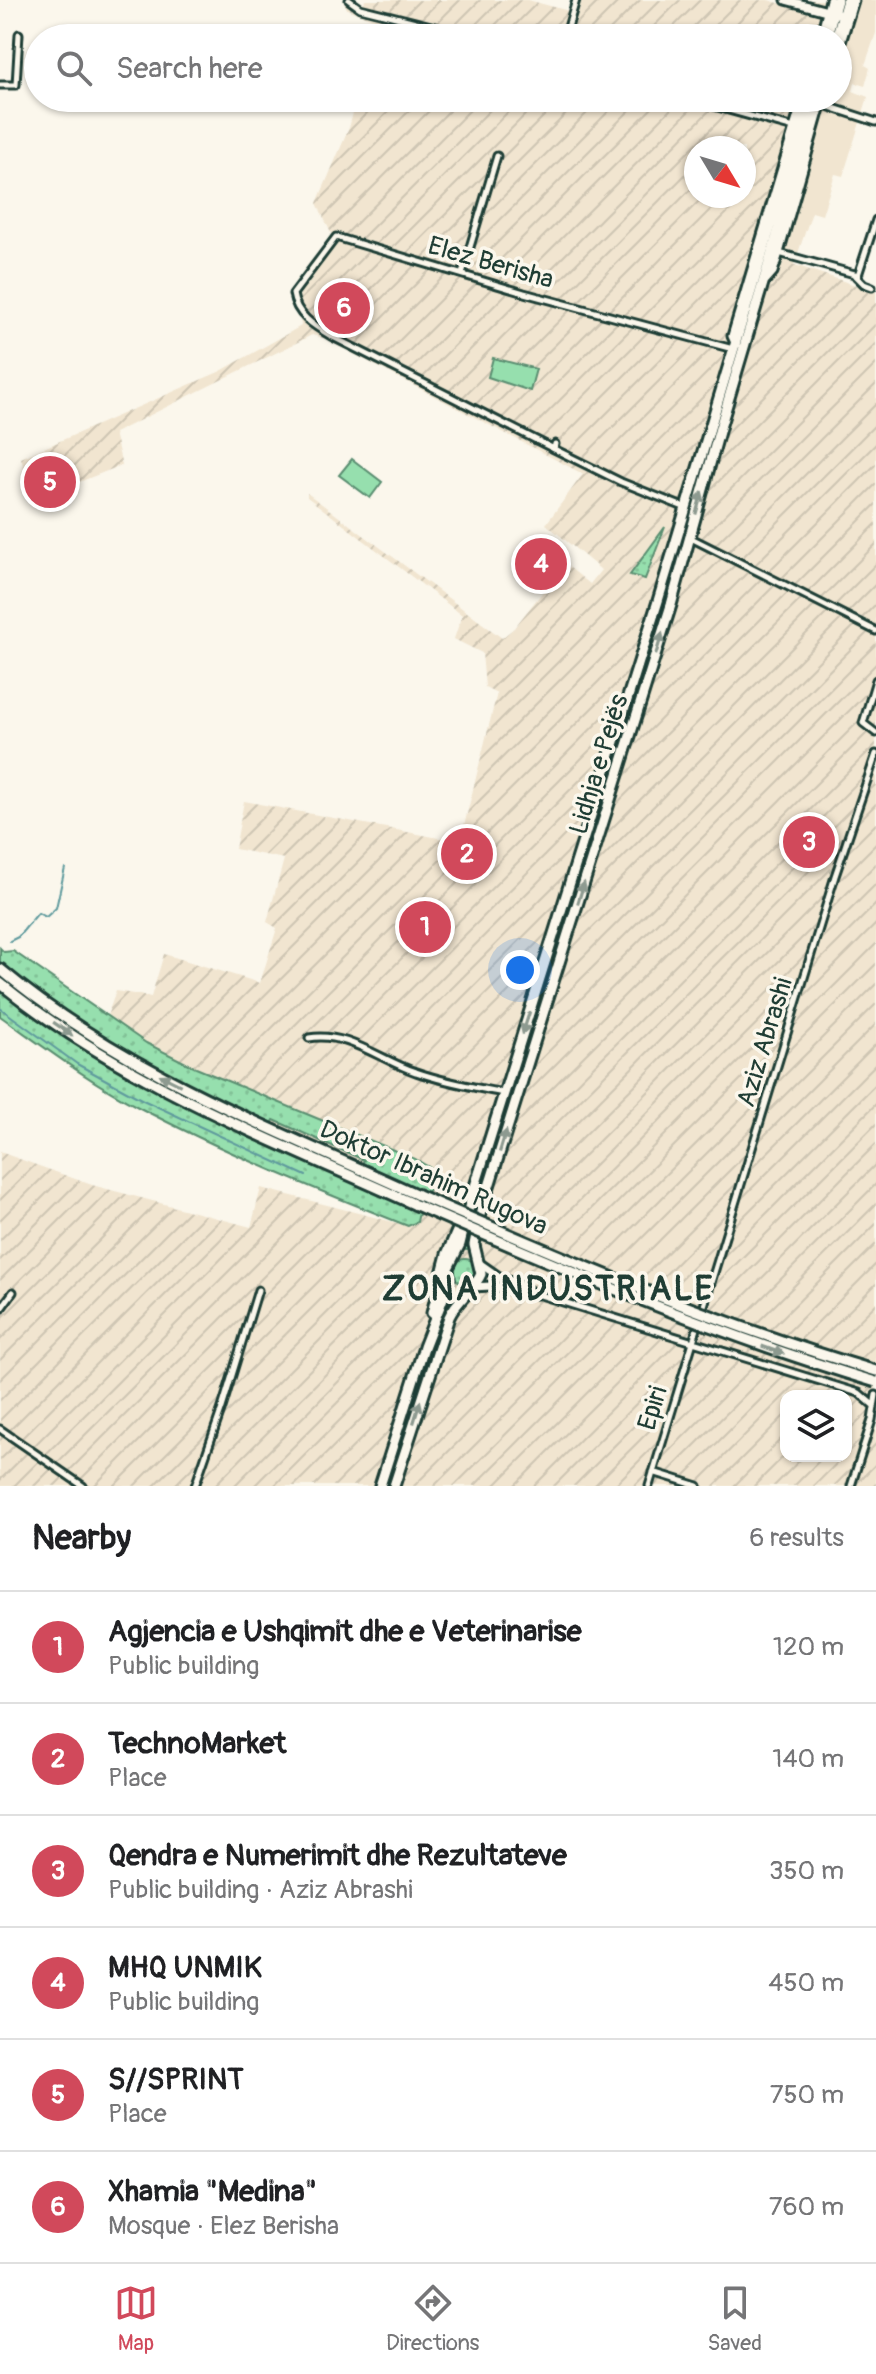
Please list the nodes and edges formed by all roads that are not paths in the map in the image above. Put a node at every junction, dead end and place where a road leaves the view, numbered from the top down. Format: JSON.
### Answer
{"nodes":[{"id":1,"x":349,"y":0,"type":"edge"},
{"id":2,"x":576,"y":0,"type":"edge"},
{"id":3,"x":786,"y":0,"type":"edge"},
{"id":4,"x":830,"y":0,"type":"edge"},
{"id":5,"x":837,"y":0,"type":"edge"},
{"id":6,"x":847,"y":0,"type":"edge"},
{"id":7,"x":854,"y":0,"type":"edge"},
{"id":8,"x":834,"y":13,"type":"junction"},
{"id":9,"x":423,"y":24,"type":"edge"},
{"id":10,"x":569,"y":24,"type":"edge"},
{"id":11,"x":829,"y":24,"type":"edge"},
{"id":12,"x":835,"y":24,"type":"edge"},
{"id":13,"x":847,"y":24,"type":"edge"},
{"id":14,"x":19,"y":34,"type":"dead end"},
{"id":15,"x":0,"y":85,"type":"edge"},
{"id":16,"x":736,"y":112,"type":"edge"},
{"id":17,"x":800,"y":112,"type":"edge"},
{"id":18,"x":803,"y":112,"type":"edge"},
{"id":19,"x":817,"y":112,"type":"edge"},
{"id":20,"x":851,"y":112,"type":"edge"},
{"id":21,"x":876,"y":122,"type":"edge"},
{"id":22,"x":794,"y":128,"type":"junction"},
{"id":23,"x":497,"y":156,"type":"dead end"},
{"id":24,"x":876,"y":220,"type":"edge"},
{"id":25,"x":873,"y":239,"type":"edge"},
{"id":26,"x":773,"y":254,"type":"junction"},
{"id":27,"x":462,"y":274,"type":"junction"},
{"id":28,"x":856,"y":276,"type":"junction"},
{"id":29,"x":872,"y":287,"type":"dead end"},
{"id":30,"x":735,"y":347,"type":"junction"},
{"id":31,"x":686,"y":508,"type":"junction"},
{"id":32,"x":689,"y":538,"type":"junction"},
{"id":33,"x":876,"y":631,"type":"edge"},
{"id":34,"x":876,"y":680,"type":"edge"},
{"id":35,"x":876,"y":733,"type":"edge"},
{"id":36,"x":876,"y":754,"type":"edge"},
{"id":37,"x":0,"y":969,"type":"edge"},
{"id":38,"x":0,"y":983,"type":"edge"},
{"id":39,"x":309,"y":1038,"type":"dead end"},
{"id":40,"x":504,"y":1093,"type":"junction"},
{"id":41,"x":471,"y":1199,"type":"junction"},
{"id":42,"x":417,"y":1200,"type":"junction"},
{"id":43,"x":454,"y":1259,"type":"junction"},
{"id":44,"x":478,"y":1262,"type":"junction"},
{"id":45,"x":449,"y":1278,"type":"junction"},
{"id":46,"x":471,"y":1287,"type":"junction"},
{"id":47,"x":258,"y":1290,"type":"dead end"},
{"id":48,"x":13,"y":1292,"type":"dead end"},
{"id":49,"x":537,"y":1294,"type":"junction"},
{"id":50,"x":0,"y":1310,"type":"edge"},
{"id":51,"x":693,"y":1342,"type":"junction"},
{"id":52,"x":424,"y":1347,"type":"junction"},
{"id":53,"x":876,"y":1371,"type":"edge"},
{"id":54,"x":876,"y":1382,"type":"edge"},
{"id":55,"x":876,"y":1395,"type":"edge"},
{"id":56,"x":873,"y":1405,"type":"junction"},
{"id":57,"x":0,"y":1429,"type":"edge"},
{"id":58,"x":653,"y":1472,"type":"junction"},
{"id":59,"x":83,"y":1486,"type":"edge"},
{"id":60,"x":195,"y":1486,"type":"edge"},
{"id":61,"x":380,"y":1486,"type":"edge"},
{"id":62,"x":394,"y":1486,"type":"edge"},
{"id":63,"x":649,"y":1486,"type":"edge"},
{"id":64,"x":698,"y":1486,"type":"edge"},
{"id":65,"x":851,"y":1486,"type":"edge"}],
"edges":[{"from":1,"to":9,"type":"street"},
{"from":2,"to":10,"type":"street"},
{"from":3,"to":8,"type":"street"},
{"from":4,"to":8,"type":"street"},
{"from":5,"to":8,"type":"highway"},
{"from":6,"to":8,"type":"highway"},
{"from":7,"to":13,"type":"street"},
{"from":8,"to":11,"type":"highway"},
{"from":8,"to":12,"type":"highway"},
{"from":14,"to":15,"type":"street"},
{"from":16,"to":22,"type":"street"},
{"from":17,"to":22,"type":"street","name":"Lidhja e Pejës"},
{"from":18,"to":26,"type":"highway"},
{"from":19,"to":26,"type":"highway"},
{"from":20,"to":21,"type":"street"},
{"from":22,"to":30,"type":"street","name":"Lidhja e Pejës"},
{"from":23,"to":27,"type":"street"},
{"from":24,"to":25,"type":"street"},
{"from":25,"to":28,"type":"street"},
{"from":26,"to":28,"type":"street"},
{"from":26,"to":30,"type":"highway","name":"Lidhja e Pejës"},
{"from":32,"to":26,"type":"highway","name":"Lidhja e Pejës","one_way":true},
{"from":27,"to":30,"type":"street","name":"Elez Berisha"},
{"from":27,"to":31,"type":"street","name":"Elez Berisha"},
{"from":28,"to":29,"type":"street"},
{"from":30,"to":31,"type":"highway","name":"Lidhja e Pejës"},
{"from":31,"to":40,"type":"highway","name":"Lidhja e Pejës","one_way":true},
{"from":32,"to":33,"type":"street"},
{"from":44,"to":32,"type":"highway","name":"Lidhja e Pejës","one_way":true},
{"from":34,"to":35,"type":"street"},
{"from":36,"to":51,"type":"street","name":"Aziz Abrashi"},
{"from":42,"to":37,"type":"highway","name":"Doktor Ibrahim Rugova","one_way":true},
{"from":38,"to":42,"type":"highway","name":"Doktor Ibrahim Rugova","one_way":true},
{"from":39,"to":40,"type":"street"},
{"from":40,"to":41,"type":"highway","name":"Lidhja e Pejës"},
{"from":41,"to":43,"type":"highway","name":"Lidhja e Pejës"},
{"from":41,"to":52,"type":"highway"},
{"from":42,"to":53,"type":"highway","name":"Doktor Ibrahim Rugova","bridge":true},
{"from":42,"to":54,"type":"highway","name":"Doktor Ibrahim Rugova","one_way":true,"bridge":true},
{"from":43,"to":44,"type":"highway"},
{"from":43,"to":45,"type":"highway","name":"Lidhja e Pejës"},
{"from":44,"to":46,"type":"highway","name":"Lidhja e Pejës"},
{"from":44,"to":49,"type":"street"},
{"from":45,"to":46,"type":"highway"},
{"from":45,"to":52,"type":"highway","name":"Lidhja e Pejës"},
{"from":46,"to":49,"type":"street"},
{"from":62,"to":46,"type":"highway","name":"Lidhja e Pejës","one_way":true},
{"from":47,"to":60,"type":"street"},
{"from":48,"to":50,"type":"street"},
{"from":49,"to":51,"type":"street"},
{"from":51,"to":56,"type":"street"},
{"from":51,"to":58,"type":"street","name":"Epiri"},
{"from":52,"to":61,"type":"highway","name":"Lidhja e Pejës"},
{"from":55,"to":56,"type":"street"},
{"from":56,"to":65,"type":"street"},
{"from":57,"to":59,"type":"street"},
{"from":58,"to":63,"type":"street","name":"Epiri"},
{"from":58,"to":64,"type":"street"}]}
